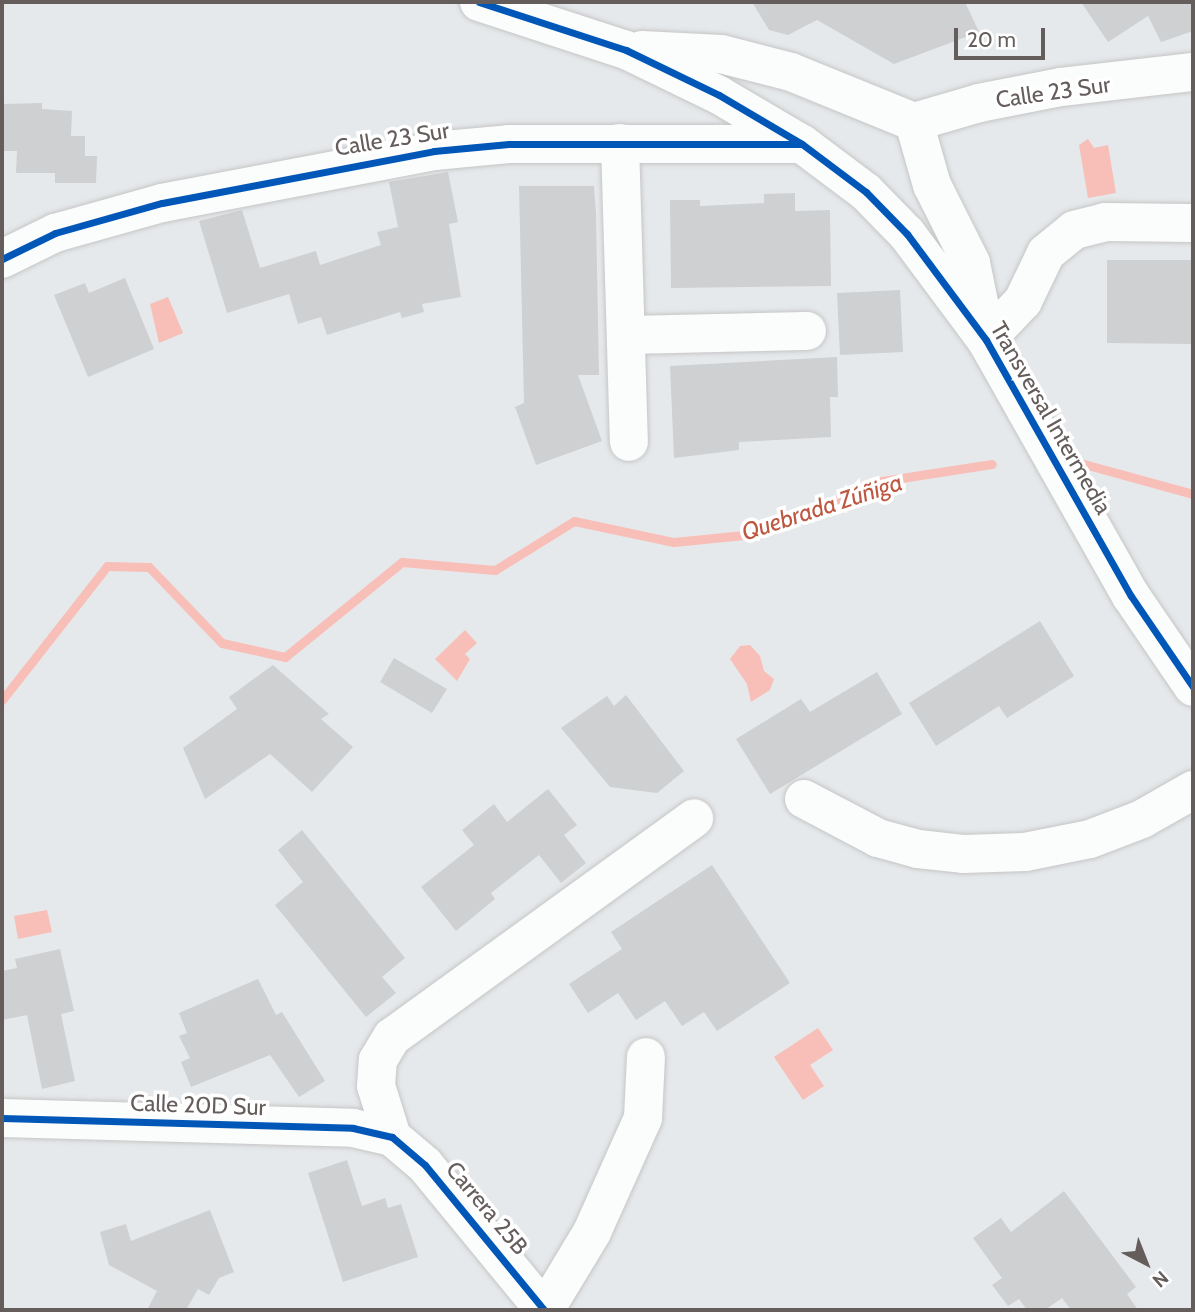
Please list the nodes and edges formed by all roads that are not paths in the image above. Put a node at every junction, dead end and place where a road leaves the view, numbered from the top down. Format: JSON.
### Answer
{"nodes":[{"id":1,"x":479,"y":2,"type":"edge"},
{"id":2,"x":626,"y":50,"type":"junction"},
{"id":3,"x":1193,"y":72,"type":"edge"},
{"id":4,"x":914,"y":121,"type":"junction"},
{"id":5,"x":620,"y":143,"type":"junction"},
{"id":6,"x":802,"y":144,"type":"junction"},
{"id":7,"x":1193,"y":223,"type":"edge"},
{"id":8,"x":2,"y":259,"type":"edge"},
{"id":9,"x":807,"y":331,"type":"dead end"},
{"id":10,"x":628,"y":335,"type":"junction"},
{"id":11,"x":986,"y":340,"type":"junction"},
{"id":12,"x":629,"y":442,"type":"dead end"},
{"id":13,"x":1193,"y":687,"type":"edge"},
{"id":14,"x":1193,"y":790,"type":"edge"},
{"id":15,"x":804,"y":799,"type":"dead end"},
{"id":16,"x":694,"y":818,"type":"dead end"},
{"id":17,"x":646,"y":1057,"type":"dead end"},
{"id":18,"x":2,"y":1118,"type":"edge"},
{"id":19,"x":392,"y":1137,"type":"junction"},
{"id":20,"x":545,"y":1310,"type":"edge"}],
"edges":[{"from":1,"to":2,"type":"street","name":"Transversal Intermedia"},
{"from":2,"to":4,"type":"street"},
{"from":2,"to":6,"type":"street","name":"Transversal Intermedia"},
{"from":3,"to":4,"type":"street","name":"Calle 23 Sur"},
{"from":4,"to":11,"type":"street"},
{"from":5,"to":6,"type":"street","name":"Calle 23 Sur"},
{"from":5,"to":8,"type":"street","name":"Calle 23 Sur"},
{"from":5,"to":10,"type":"street"},
{"from":6,"to":11,"type":"street","name":"Transversal Intermedia"},
{"from":7,"to":11,"type":"street"},
{"from":9,"to":10,"type":"street"},
{"from":10,"to":12,"type":"street"},
{"from":11,"to":13,"type":"street","name":"Transversal Intermedia"},
{"from":14,"to":15,"type":"street"},
{"from":16,"to":19,"type":"street"},
{"from":17,"to":20,"type":"street"},
{"from":18,"to":19,"type":"street","name":"Calle 20D Sur"},
{"from":19,"to":20,"type":"street","name":"Carrera 25B"}]}
